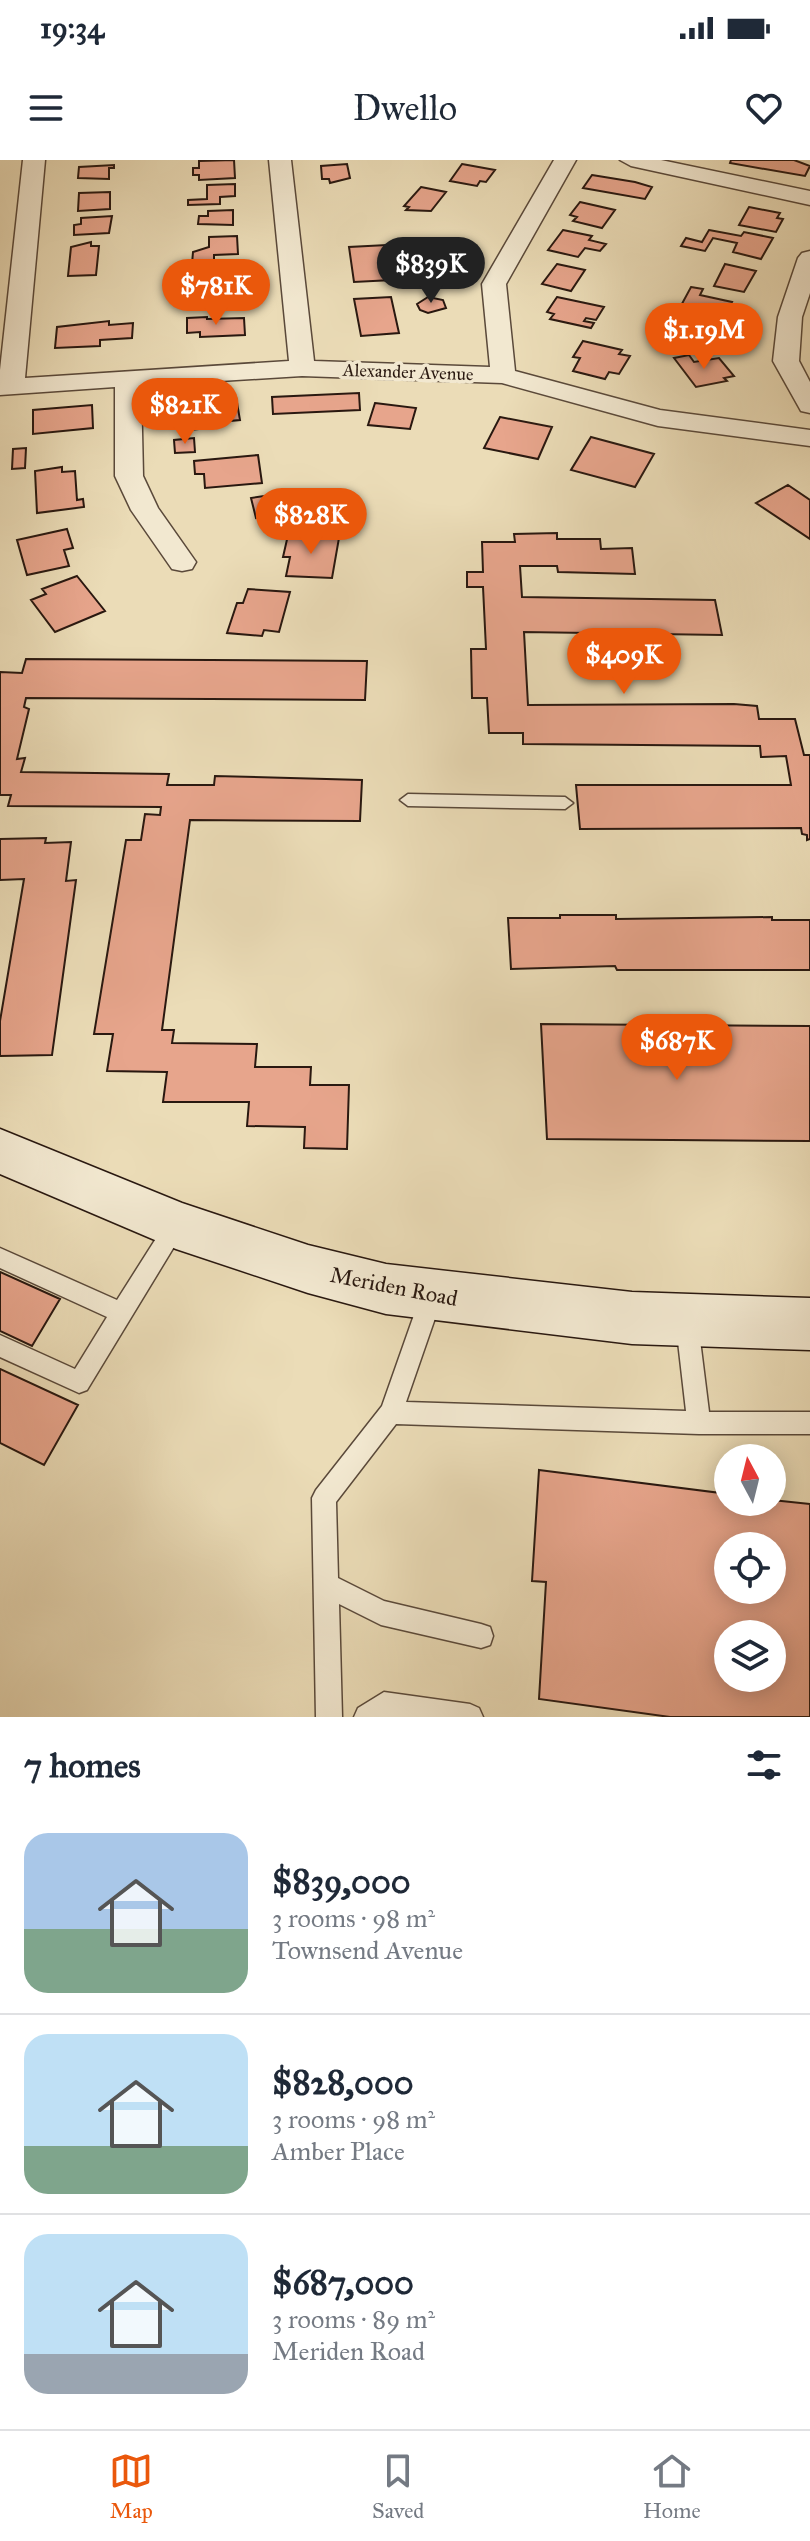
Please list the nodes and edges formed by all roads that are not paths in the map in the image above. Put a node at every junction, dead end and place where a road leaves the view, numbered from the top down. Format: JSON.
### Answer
{"nodes":[{"id":1,"x":34,"y":160,"type":"edge"},
{"id":2,"x":280,"y":160,"type":"edge"},
{"id":3,"x":565,"y":160,"type":"edge"},
{"id":4,"x":631,"y":160,"type":"edge"},
{"id":5,"x":810,"y":198,"type":"edge"},
{"id":6,"x":810,"y":258,"type":"edge"},
{"id":7,"x":302,"y":368,"type":"junction"},
{"id":8,"x":503,"y":375,"type":"junction"},
{"id":9,"x":128,"y":379,"type":"junction"},
{"id":10,"x":6,"y":387,"type":"edge"},
{"id":11,"x":810,"y":405,"type":"edge"},
{"id":12,"x":810,"y":438,"type":"edge"},
{"id":13,"x":182,"y":562,"type":"dead end"},
{"id":14,"x":408,"y":800,"type":"dead end"},
{"id":15,"x":565,"y":803,"type":"dead end"},
{"id":16,"x":0,"y":1151,"type":"edge"},
{"id":17,"x":176,"y":1225,"type":"junction"},
{"id":18,"x":0,"y":1258,"type":"edge"},
{"id":19,"x":432,"y":1295,"type":"junction"},
{"id":20,"x":121,"y":1313,"type":"junction"},
{"id":21,"x":686,"y":1320,"type":"junction"},
{"id":22,"x":810,"y":1324,"type":"edge"},
{"id":23,"x":0,"y":1346,"type":"edge"},
{"id":24,"x":391,"y":1413,"type":"junction"},
{"id":25,"x":699,"y":1423,"type":"junction"},
{"id":26,"x":810,"y":1423,"type":"edge"},
{"id":27,"x":326,"y":1585,"type":"junction"},
{"id":28,"x":481,"y":1636,"type":"dead end"},
{"id":29,"x":329,"y":1717,"type":"edge"},
{"id":30,"x":367,"y":1717,"type":"edge"},
{"id":31,"x":470,"y":1717,"type":"edge"}],
"edges":[{"from":1,"to":10,"type":"street"},
{"from":2,"to":7,"type":"street"},
{"from":3,"to":8,"type":"street"},
{"from":4,"to":5,"type":"street"},
{"from":6,"to":11,"type":"street"},
{"from":7,"to":8,"type":"street","name":"Alexander Avenue"},
{"from":7,"to":9,"type":"street","name":"Alexander Avenue"},
{"from":8,"to":12,"type":"street","name":"Alexander Avenue"},
{"from":9,"to":10,"type":"street","name":"Alexander Avenue"},
{"from":9,"to":13,"type":"street"},
{"from":14,"to":15,"type":"lane"},
{"from":16,"to":17,"type":"main road","name":"Meriden Road"},
{"from":17,"to":19,"type":"main road","name":"Meriden Road"},
{"from":17,"to":20,"type":"lane"},
{"from":18,"to":20,"type":"lane"},
{"from":19,"to":21,"type":"main road","name":"Meriden Road"},
{"from":19,"to":24,"type":"lane"},
{"from":20,"to":23,"type":"lane"},
{"from":21,"to":22,"type":"main road","name":"Meriden Road"},
{"from":21,"to":25,"type":"lane"},
{"from":24,"to":25,"type":"lane"},
{"from":24,"to":27,"type":"lane"},
{"from":25,"to":26,"type":"lane"},
{"from":27,"to":28,"type":"lane"},
{"from":27,"to":29,"type":"lane"},
{"from":30,"to":31,"type":"lane"}]}
